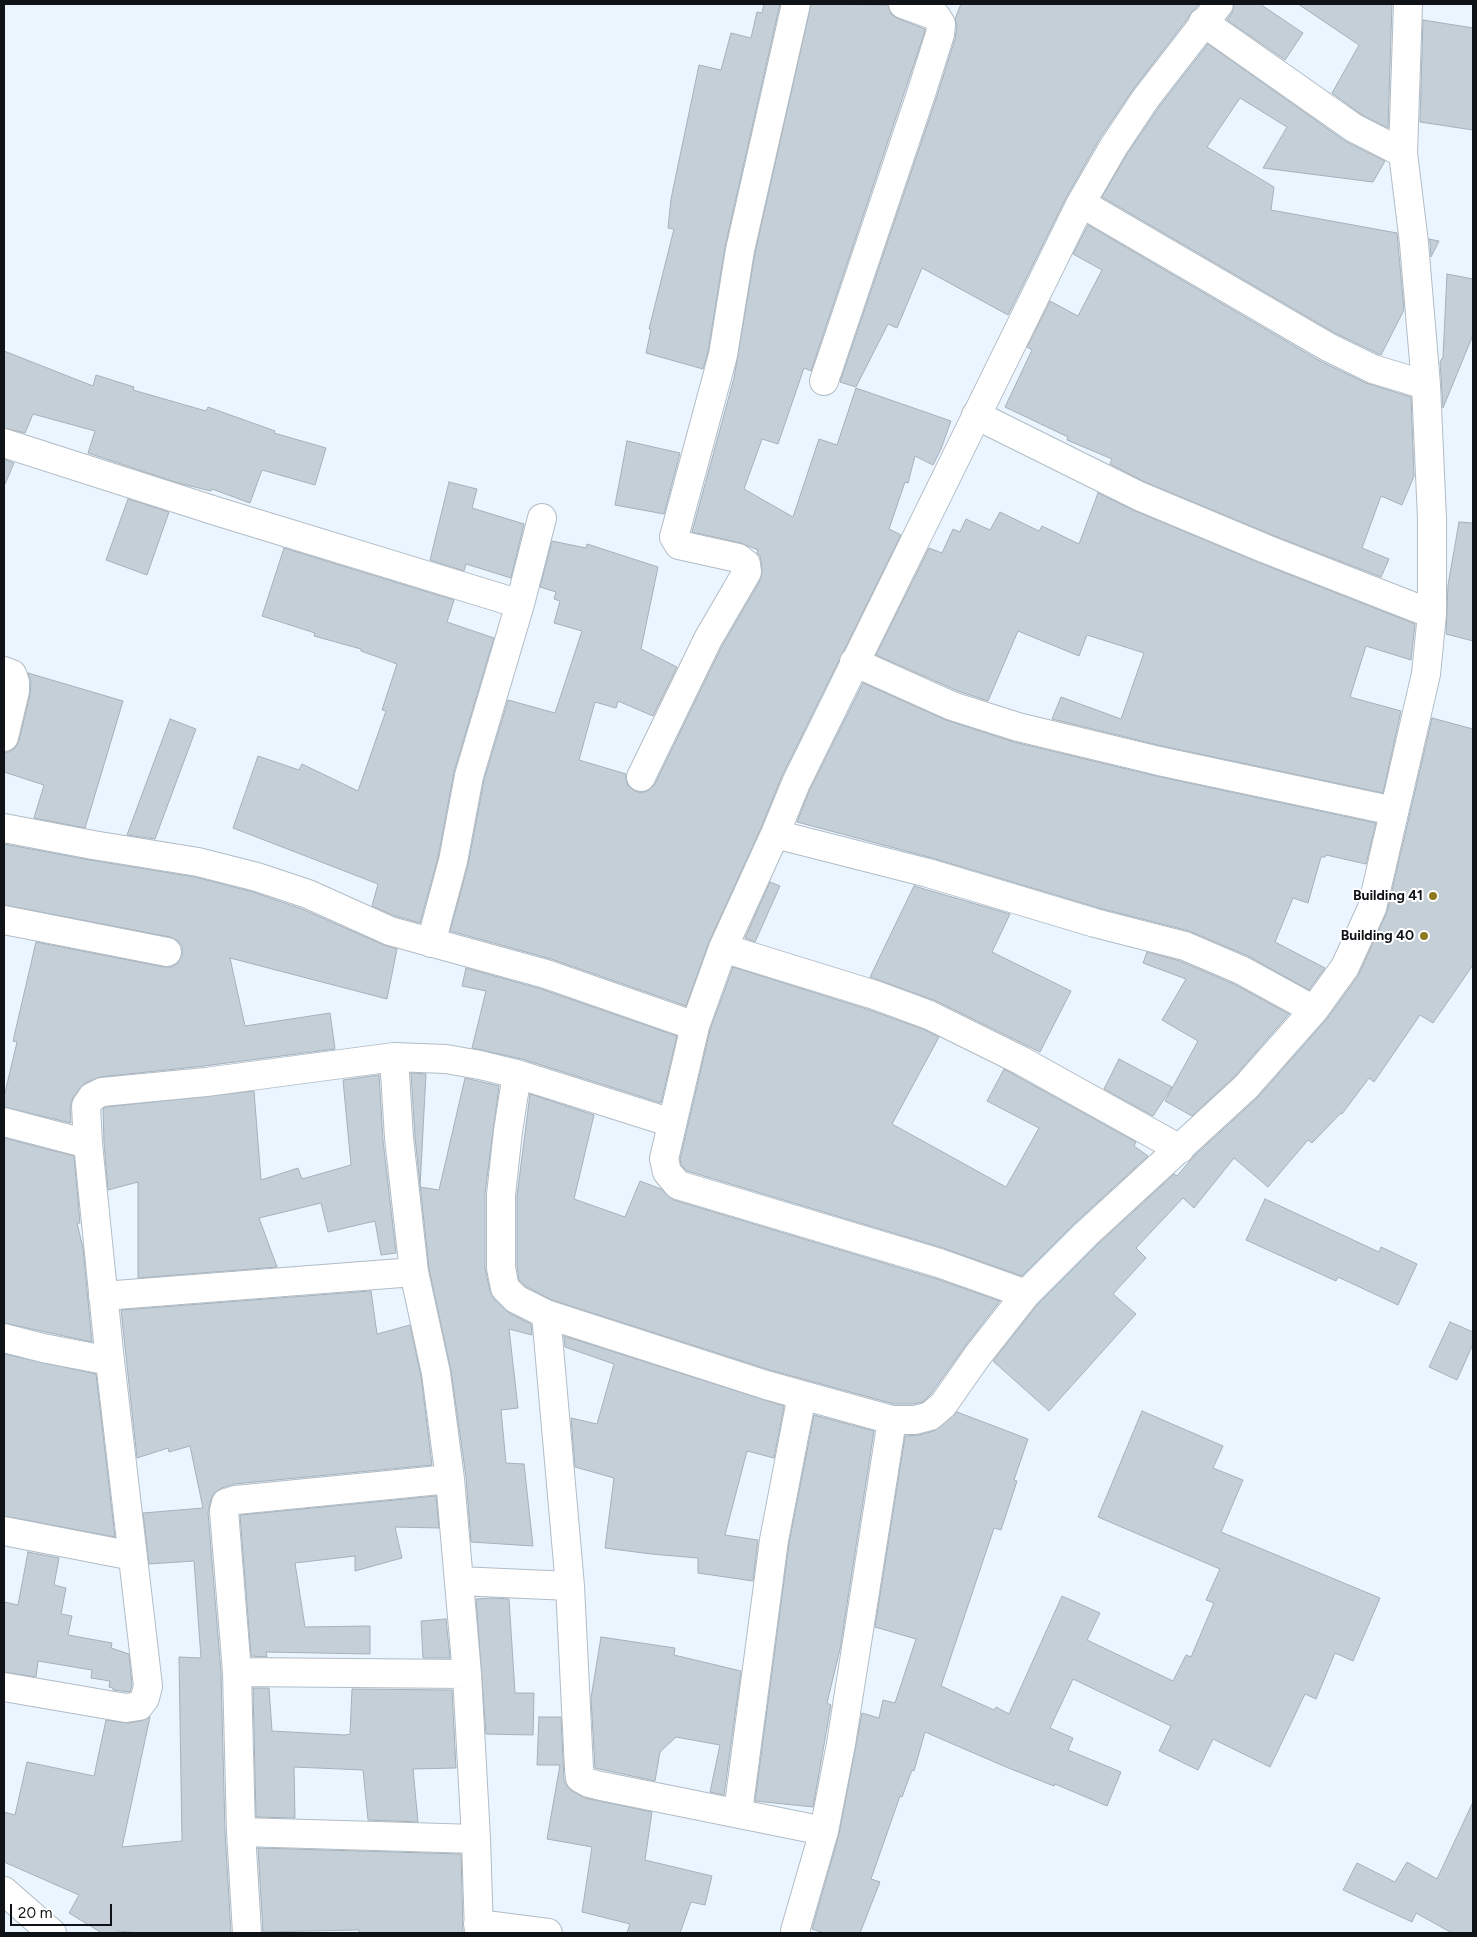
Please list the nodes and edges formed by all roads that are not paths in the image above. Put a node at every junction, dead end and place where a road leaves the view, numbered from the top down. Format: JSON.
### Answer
{"nodes":[{"id":1,"x":796,"y":4,"type":"edge"},
{"id":2,"x":902,"y":4,"type":"edge"},
{"id":3,"x":1408,"y":4,"type":"edge"},
{"id":4,"x":1211,"y":13,"type":"edge"},
{"id":5,"x":1403,"y":153,"type":"junction"},
{"id":6,"x":1081,"y":203,"type":"junction"},
{"id":7,"x":824,"y":381,"type":"dead end"},
{"id":8,"x":1426,"y":385,"type":"junction"},
{"id":9,"x":976,"y":415,"type":"junction"},
{"id":10,"x":4,"y":443,"type":"edge"},
{"id":11,"x":542,"y":518,"type":"dead end"},
{"id":12,"x":520,"y":604,"type":"junction"},
{"id":13,"x":1432,"y":614,"type":"junction"},
{"id":14,"x":854,"y":662,"type":"junction"},
{"id":15,"x":4,"y":671,"type":"edge"},
{"id":16,"x":4,"y":737,"type":"edge"},
{"id":17,"x":641,"y":777,"type":"dead end"},
{"id":18,"x":1394,"y":811,"type":"junction"},
{"id":19,"x":4,"y":828,"type":"edge"},
{"id":20,"x":774,"y":834,"type":"junction"},
{"id":21,"x":4,"y":920,"type":"edge"},
{"id":22,"x":431,"y":943,"type":"junction"},
{"id":23,"x":723,"y":948,"type":"junction"},
{"id":24,"x":166,"y":952,"type":"dead end"},
{"id":25,"x":1314,"y":1010,"type":"junction"},
{"id":26,"x":696,"y":1026,"type":"junction"},
{"id":27,"x":394,"y":1058,"type":"junction"},
{"id":28,"x":517,"y":1074,"type":"junction"},
{"id":29,"x":4,"y":1122,"type":"edge"},
{"id":30,"x":672,"y":1123,"type":"junction"},
{"id":31,"x":88,"y":1144,"type":"junction"},
{"id":32,"x":1180,"y":1149,"type":"junction"},
{"id":33,"x":414,"y":1272,"type":"junction"},
{"id":34,"x":1026,"y":1294,"type":"junction"},
{"id":35,"x":103,"y":1296,"type":"junction"},
{"id":36,"x":546,"y":1314,"type":"junction"},
{"id":37,"x":4,"y":1338,"type":"edge"},
{"id":38,"x":110,"y":1361,"type":"junction"},
{"id":39,"x":802,"y":1395,"type":"junction"},
{"id":40,"x":892,"y":1420,"type":"junction"},
{"id":41,"x":450,"y":1479,"type":"junction"},
{"id":42,"x":4,"y":1531,"type":"edge"},
{"id":43,"x":133,"y":1556,"type":"junction"},
{"id":44,"x":459,"y":1581,"type":"junction"},
{"id":45,"x":570,"y":1586,"type":"junction"},
{"id":46,"x":237,"y":1672,"type":"junction"},
{"id":47,"x":466,"y":1674,"type":"junction"},
{"id":48,"x":4,"y":1687,"type":"edge"},
{"id":49,"x":738,"y":1812,"type":"junction"},
{"id":50,"x":824,"y":1831,"type":"junction"},
{"id":51,"x":241,"y":1832,"type":"junction"},
{"id":52,"x":476,"y":1839,"type":"junction"},
{"id":53,"x":4,"y":1891,"type":"edge"},
{"id":54,"x":479,"y":1928,"type":"edge"},
{"id":55,"x":795,"y":1932,"type":"dead end"},
{"id":56,"x":52,"y":1933,"type":"edge"},
{"id":57,"x":247,"y":1933,"type":"edge"},
{"id":58,"x":548,"y":1933,"type":"edge"}],
"edges":[{"from":1,"to":17,"type":"street"},
{"from":2,"to":7,"type":"street"},
{"from":3,"to":5,"type":"street"},
{"from":4,"to":5,"type":"street"},
{"from":4,"to":6,"type":"street"},
{"from":5,"to":8,"type":"street"},
{"from":6,"to":8,"type":"street"},
{"from":6,"to":9,"type":"street"},
{"from":8,"to":13,"type":"street"},
{"from":9,"to":13,"type":"street"},
{"from":9,"to":14,"type":"street"},
{"from":10,"to":12,"type":"street"},
{"from":11,"to":12,"type":"street"},
{"from":12,"to":22,"type":"street"},
{"from":13,"to":18,"type":"street"},
{"from":14,"to":18,"type":"street"},
{"from":14,"to":20,"type":"street"},
{"from":15,"to":16,"type":"street"},
{"from":18,"to":25,"type":"street"},
{"from":19,"to":22,"type":"street"},
{"from":20,"to":23,"type":"street"},
{"from":20,"to":25,"type":"street"},
{"from":21,"to":24,"type":"street"},
{"from":22,"to":26,"type":"street"},
{"from":23,"to":26,"type":"street"},
{"from":23,"to":32,"type":"street"},
{"from":25,"to":32,"type":"street"},
{"from":26,"to":30,"type":"street"},
{"from":27,"to":28,"type":"street"},
{"from":27,"to":31,"type":"street"},
{"from":27,"to":33,"type":"street"},
{"from":28,"to":30,"type":"street"},
{"from":28,"to":36,"type":"street"},
{"from":29,"to":31,"type":"street"},
{"from":30,"to":34,"type":"street"},
{"from":31,"to":35,"type":"street"},
{"from":32,"to":34,"type":"street"},
{"from":33,"to":35,"type":"street"},
{"from":33,"to":41,"type":"street"},
{"from":34,"to":40,"type":"street"},
{"from":35,"to":38,"type":"street"},
{"from":36,"to":39,"type":"street"},
{"from":36,"to":45,"type":"street"},
{"from":37,"to":38,"type":"street"},
{"from":38,"to":43,"type":"street"},
{"from":39,"to":40,"type":"street"},
{"from":39,"to":49,"type":"street"},
{"from":40,"to":50,"type":"street"},
{"from":41,"to":44,"type":"street"},
{"from":41,"to":46,"type":"street"},
{"from":42,"to":43,"type":"street"},
{"from":43,"to":48,"type":"street"},
{"from":44,"to":45,"type":"street"},
{"from":44,"to":47,"type":"street"},
{"from":45,"to":49,"type":"street"},
{"from":46,"to":47,"type":"street"},
{"from":46,"to":51,"type":"street"},
{"from":47,"to":52,"type":"street"},
{"from":49,"to":50,"type":"street"},
{"from":50,"to":55,"type":"street"},
{"from":51,"to":52,"type":"street"},
{"from":51,"to":57,"type":"street"},
{"from":52,"to":54,"type":"street"},
{"from":53,"to":56,"type":"street"},
{"from":54,"to":58,"type":"street"}]}
